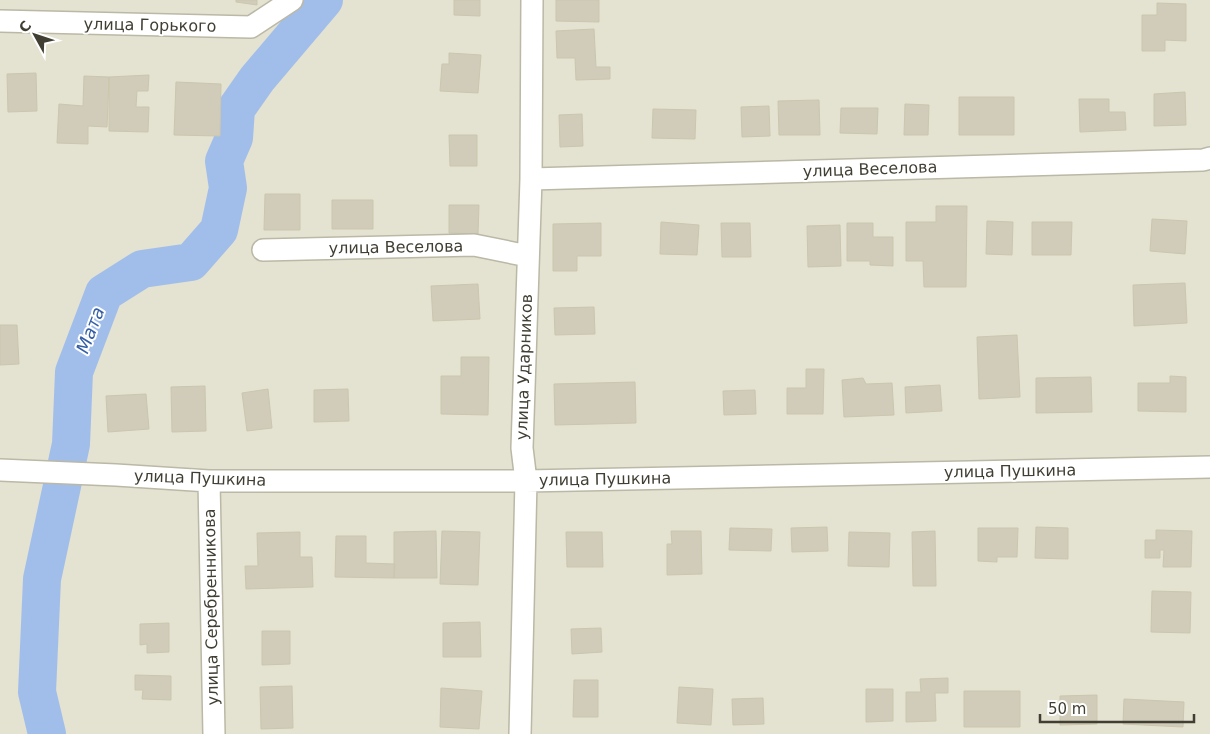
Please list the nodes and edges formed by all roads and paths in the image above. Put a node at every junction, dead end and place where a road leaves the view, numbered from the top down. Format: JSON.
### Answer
{"nodes":[{"id":1,"x":292,"y":0,"type":"edge"},
{"id":2,"x":532,"y":0,"type":"edge"},
{"id":3,"x":0,"y":21,"type":"edge"},
{"id":4,"x":1210,"y":158,"type":"edge"},
{"id":5,"x":531,"y":179,"type":"junction"},
{"id":6,"x":263,"y":250,"type":"dead end"},
{"id":7,"x":528,"y":256,"type":"junction"},
{"id":8,"x":1210,"y":467,"type":"edge"},
{"id":9,"x":0,"y":470,"type":"edge"},
{"id":10,"x":208,"y":480,"type":"junction"},
{"id":11,"x":526,"y":481,"type":"junction"},
{"id":12,"x":214,"y":734,"type":"edge"},
{"id":13,"x":520,"y":734,"type":"edge"}],
"edges":[{"from":1,"to":3,"type":"street","name":"улица Горького"},
{"from":2,"to":5,"type":"street","name":"улица Ударников"},
{"from":4,"to":5,"type":"street","name":"улица Веселова"},
{"from":5,"to":7,"type":"street","name":"улица Ударников"},
{"from":6,"to":7,"type":"street","name":"улица Веселова"},
{"from":7,"to":11,"type":"street","name":"улица Ударников"},
{"from":8,"to":11,"type":"street","name":"улица Пушкина"},
{"from":9,"to":10,"type":"street","name":"улица Пушкина"},
{"from":10,"to":11,"type":"street","name":"улица Пушкина"},
{"from":10,"to":12,"type":"street","name":"улица Серебренникова"},
{"from":11,"to":13,"type":"street","name":"улица Ударников"}]}
